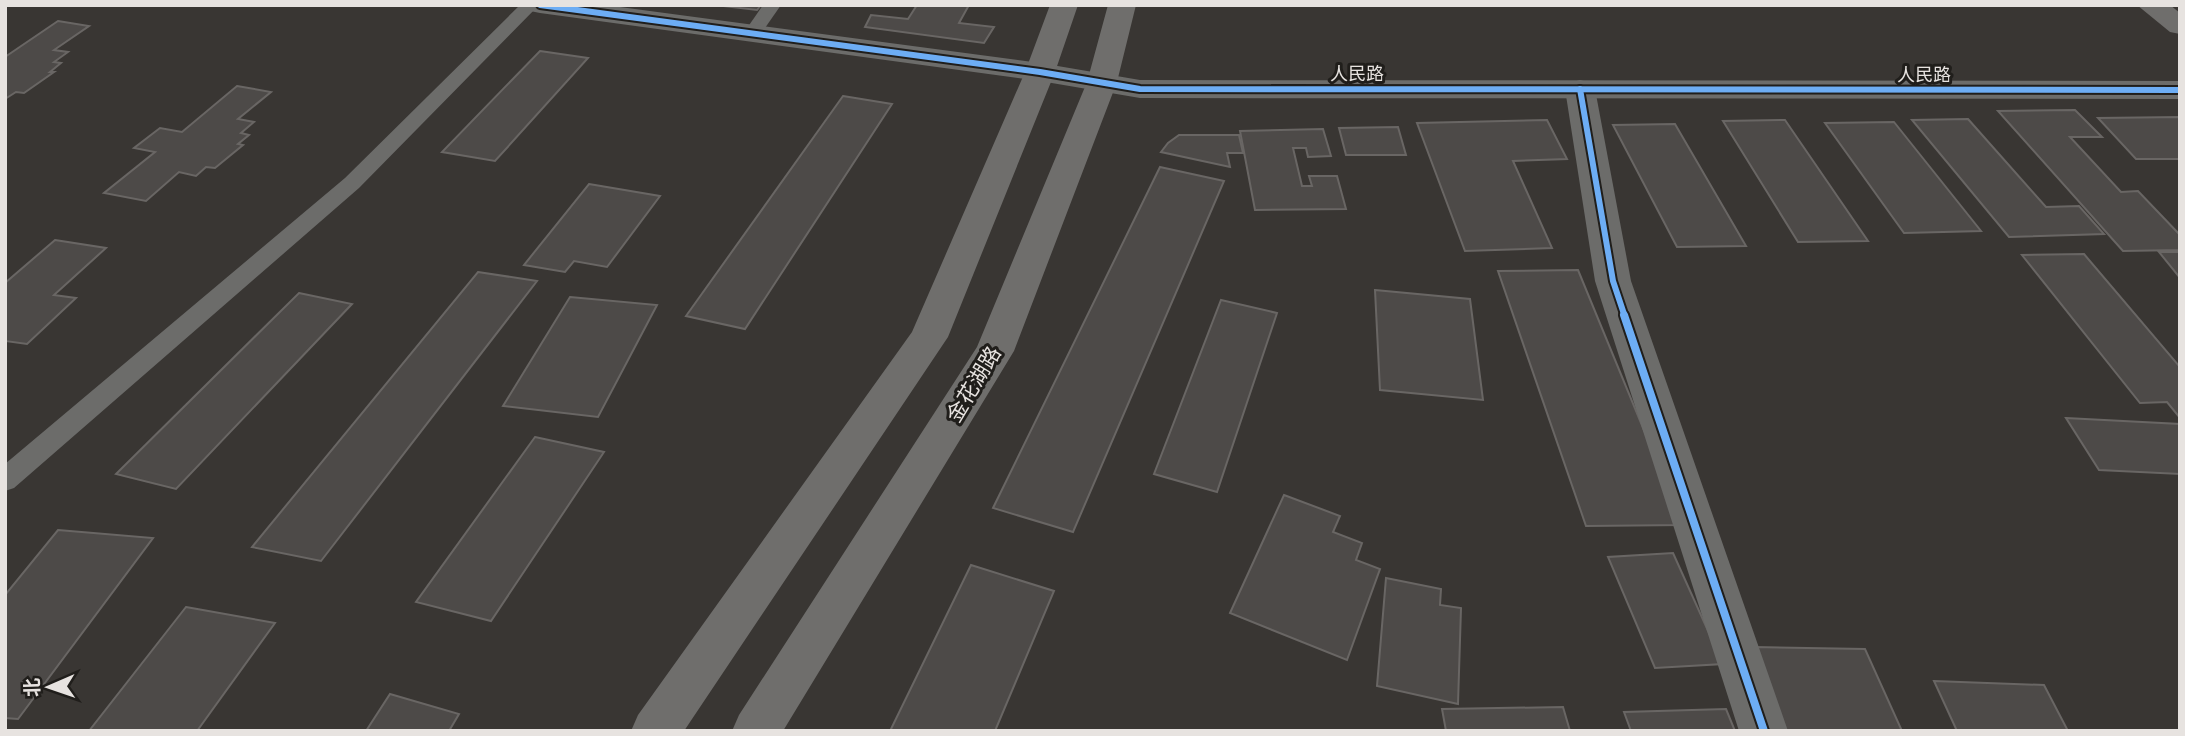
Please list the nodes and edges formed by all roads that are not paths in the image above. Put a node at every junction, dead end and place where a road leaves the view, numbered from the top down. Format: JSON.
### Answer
{"nodes":[{"id":1,"x":530,"y":5,"type":"edge"},
{"id":2,"x":540,"y":5,"type":"edge"},
{"id":3,"x":772,"y":5,"type":"edge"},
{"id":4,"x":1064,"y":5,"type":"edge"},
{"id":5,"x":1122,"y":5,"type":"edge"},
{"id":6,"x":2151,"y":5,"type":"edge"},
{"id":7,"x":2180,"y":26,"type":"edge"},
{"id":8,"x":752,"y":34,"type":"junction"},
{"id":9,"x":1040,"y":72,"type":"junction"},
{"id":10,"x":1102,"y":82,"type":"junction"},
{"id":11,"x":1580,"y":89,"type":"junction"},
{"id":12,"x":2180,"y":90,"type":"edge"},
{"id":13,"x":5,"y":480,"type":"edge"},
{"id":14,"x":654,"y":731,"type":"edge"},
{"id":15,"x":756,"y":731,"type":"edge"},
{"id":16,"x":1764,"y":731,"type":"edge"}],
"edges":[{"from":1,"to":13,"type":"lane"},
{"from":2,"to":8,"type":"street","name":"人民路"},
{"from":3,"to":8,"type":"lane"},
{"from":4,"to":9,"type":"main road"},
{"from":5,"to":10,"type":"main road","name":"金花湖路"},
{"from":6,"to":7,"type":"main road"},
{"from":8,"to":9,"type":"street","name":"人民路"},
{"from":9,"to":10,"type":"street","name":"人民路"},
{"from":9,"to":14,"type":"main road"},
{"from":10,"to":11,"type":"street","name":"人民路"},
{"from":10,"to":15,"type":"main road","name":"金花湖路"},
{"from":11,"to":12,"type":"street","name":"人民路"},
{"from":11,"to":16,"type":"street"}]}
